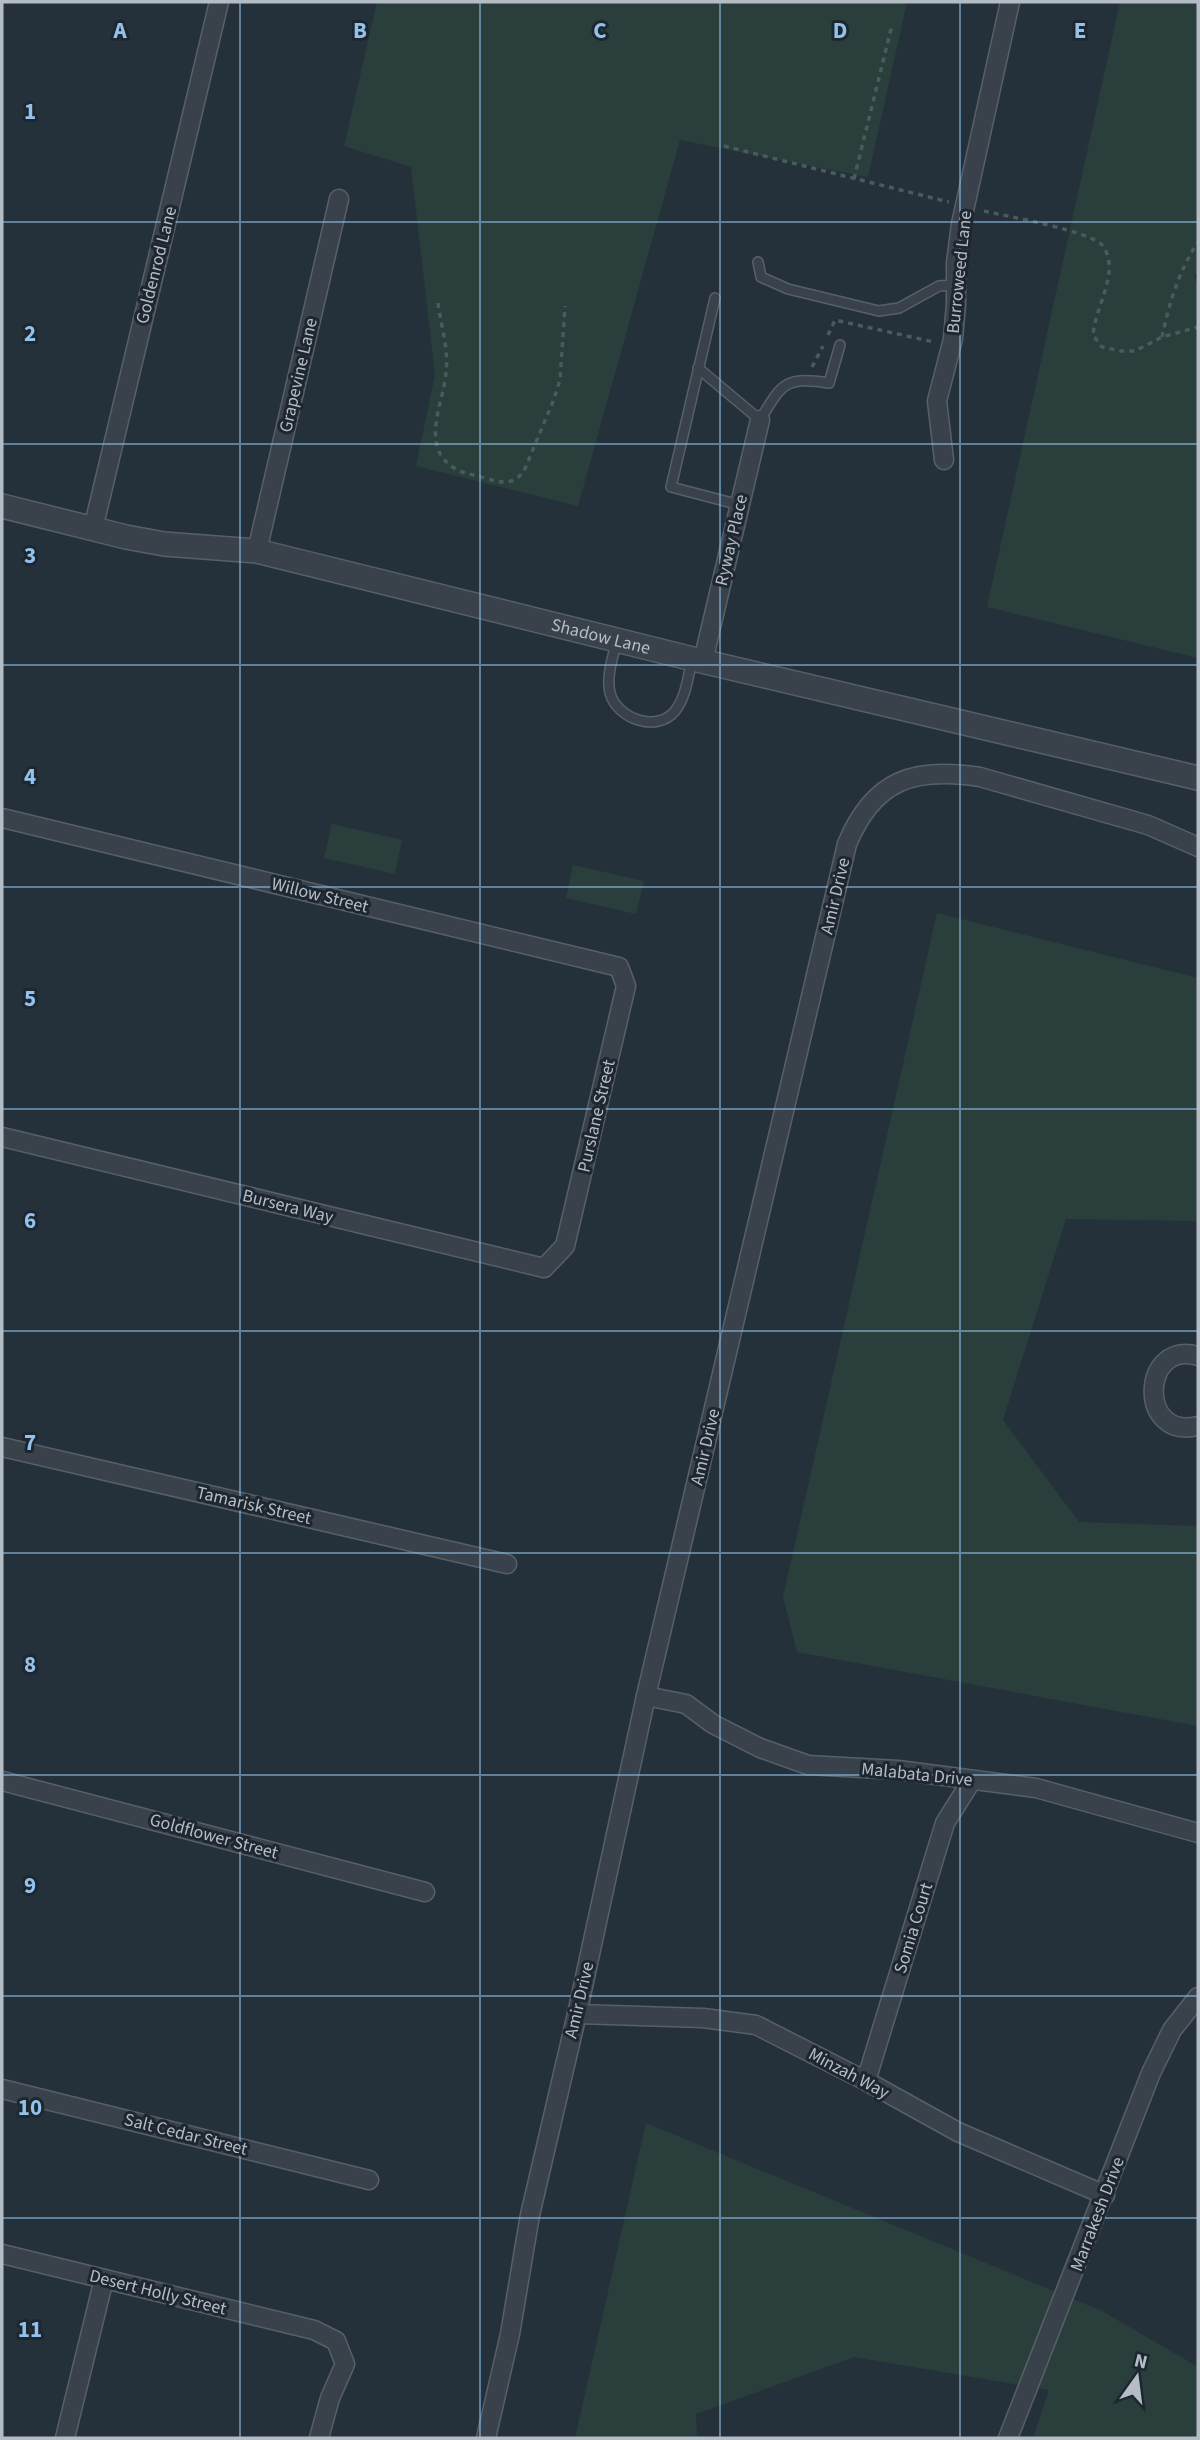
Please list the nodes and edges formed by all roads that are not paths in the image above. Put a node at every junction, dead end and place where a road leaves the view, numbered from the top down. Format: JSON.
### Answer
{"nodes":[{"id":1,"x":219,"y":2,"type":"edge"},
{"id":2,"x":1010,"y":2,"type":"edge"},
{"id":3,"x":339,"y":199,"type":"dead end"},
{"id":4,"x":758,"y":262,"type":"dead end"},
{"id":5,"x":956,"y":285,"type":"junction"},
{"id":6,"x":715,"y":298,"type":"dead end"},
{"id":7,"x":840,"y":345,"type":"dead end"},
{"id":8,"x":698,"y":368,"type":"junction"},
{"id":9,"x":760,"y":420,"type":"junction"},
{"id":10,"x":944,"y":460,"type":"dead end"},
{"id":11,"x":740,"y":505,"type":"junction"},
{"id":12,"x":2,"y":506,"type":"edge"},
{"id":13,"x":93,"y":529,"type":"junction"},
{"id":14,"x":257,"y":551,"type":"junction"},
{"id":15,"x":617,"y":640,"type":"junction"},
{"id":16,"x":698,"y":660,"type":"junction"},
{"id":17,"x":1198,"y":778,"type":"edge"},
{"id":18,"x":2,"y":818,"type":"edge"},
{"id":19,"x":1198,"y":847,"type":"edge"},
{"id":20,"x":626,"y":986,"type":"joint"},
{"id":21,"x":2,"y":1137,"type":"edge"},
{"id":22,"x":565,"y":1246,"type":"joint"},
{"id":23,"x":1198,"y":1356,"type":"edge"},
{"id":24,"x":1198,"y":1426,"type":"edge"},
{"id":25,"x":2,"y":1447,"type":"edge"},
{"id":26,"x":507,"y":1564,"type":"dead end"},
{"id":27,"x":646,"y":1696,"type":"junction"},
{"id":28,"x":972,"y":1780,"type":"junction"},
{"id":29,"x":2,"y":1781,"type":"edge"},
{"id":30,"x":1198,"y":1833,"type":"edge"},
{"id":31,"x":425,"y":1892,"type":"dead end"},
{"id":32,"x":1198,"y":1997,"type":"edge"},
{"id":33,"x":577,"y":2014,"type":"junction"},
{"id":34,"x":866,"y":2081,"type":"junction"},
{"id":35,"x":2,"y":2089,"type":"edge"},
{"id":36,"x":369,"y":2180,"type":"dead end"},
{"id":37,"x":1105,"y":2195,"type":"junction"},
{"id":38,"x":2,"y":2254,"type":"edge"},
{"id":39,"x":104,"y":2278,"type":"junction"},
{"id":40,"x":65,"y":2438,"type":"edge"},
{"id":41,"x":319,"y":2438,"type":"edge"},
{"id":42,"x":486,"y":2438,"type":"edge"},
{"id":43,"x":1008,"y":2438,"type":"edge"}],
"edges":[{"from":1,"to":13,"type":"street","name":"Goldenrod Lane"},
{"from":2,"to":5,"type":"street","name":"Burroweed Lane"},
{"from":3,"to":14,"type":"street","name":"Grapevine Lane"},
{"from":4,"to":5,"type":"lane"},
{"from":5,"to":10,"type":"street","name":"Burroweed Lane"},
{"from":6,"to":8,"type":"lane"},
{"from":7,"to":9,"type":"lane"},
{"from":8,"to":9,"type":"lane"},
{"from":8,"to":11,"type":"lane"},
{"from":9,"to":11,"type":"street","name":"Ryway Place"},
{"from":11,"to":16,"type":"street","name":"Ryway Place"},
{"from":12,"to":13,"type":"street","name":"Shadow Lane"},
{"from":13,"to":14,"type":"street","name":"Shadow Lane"},
{"from":14,"to":15,"type":"street","name":"Shadow Lane"},
{"from":15,"to":16,"type":"street","name":"Shadow Lane"},
{"from":15,"to":16,"type":"lane"},
{"from":16,"to":17,"type":"street","name":"Shadow Lane"},
{"from":18,"to":20,"type":"street","name":"Willow Street"},
{"from":19,"to":27,"type":"street","name":"Amir Drive"},
{"from":20,"to":22,"type":"street","name":"Purslane Street"},
{"from":21,"to":22,"type":"street","name":"Bursera Way"},
{"from":23,"to":24,"type":"street"},
{"from":25,"to":26,"type":"street","name":"Tamarisk Street"},
{"from":27,"to":28,"type":"street","name":"Malabata Drive"},
{"from":27,"to":33,"type":"street","name":"Amir Drive"},
{"from":28,"to":30,"type":"street","name":"Malabata Drive"},
{"from":28,"to":34,"type":"street","name":"Somia Court"},
{"from":29,"to":31,"type":"street","name":"Goldflower Street"},
{"from":32,"to":37,"type":"street","name":"Marrakesh Drive"},
{"from":33,"to":34,"type":"street","name":"Minzah Way"},
{"from":33,"to":42,"type":"street","name":"Amir Drive"},
{"from":34,"to":37,"type":"street","name":"Minzah Way"},
{"from":35,"to":36,"type":"street","name":"Salt Cedar Street"},
{"from":37,"to":43,"type":"street","name":"Marrakesh Drive"},
{"from":38,"to":39,"type":"street","name":"Desert Holly Street"},
{"from":39,"to":40,"type":"street"},
{"from":39,"to":41,"type":"street","name":"Desert Holly Street"}]}
